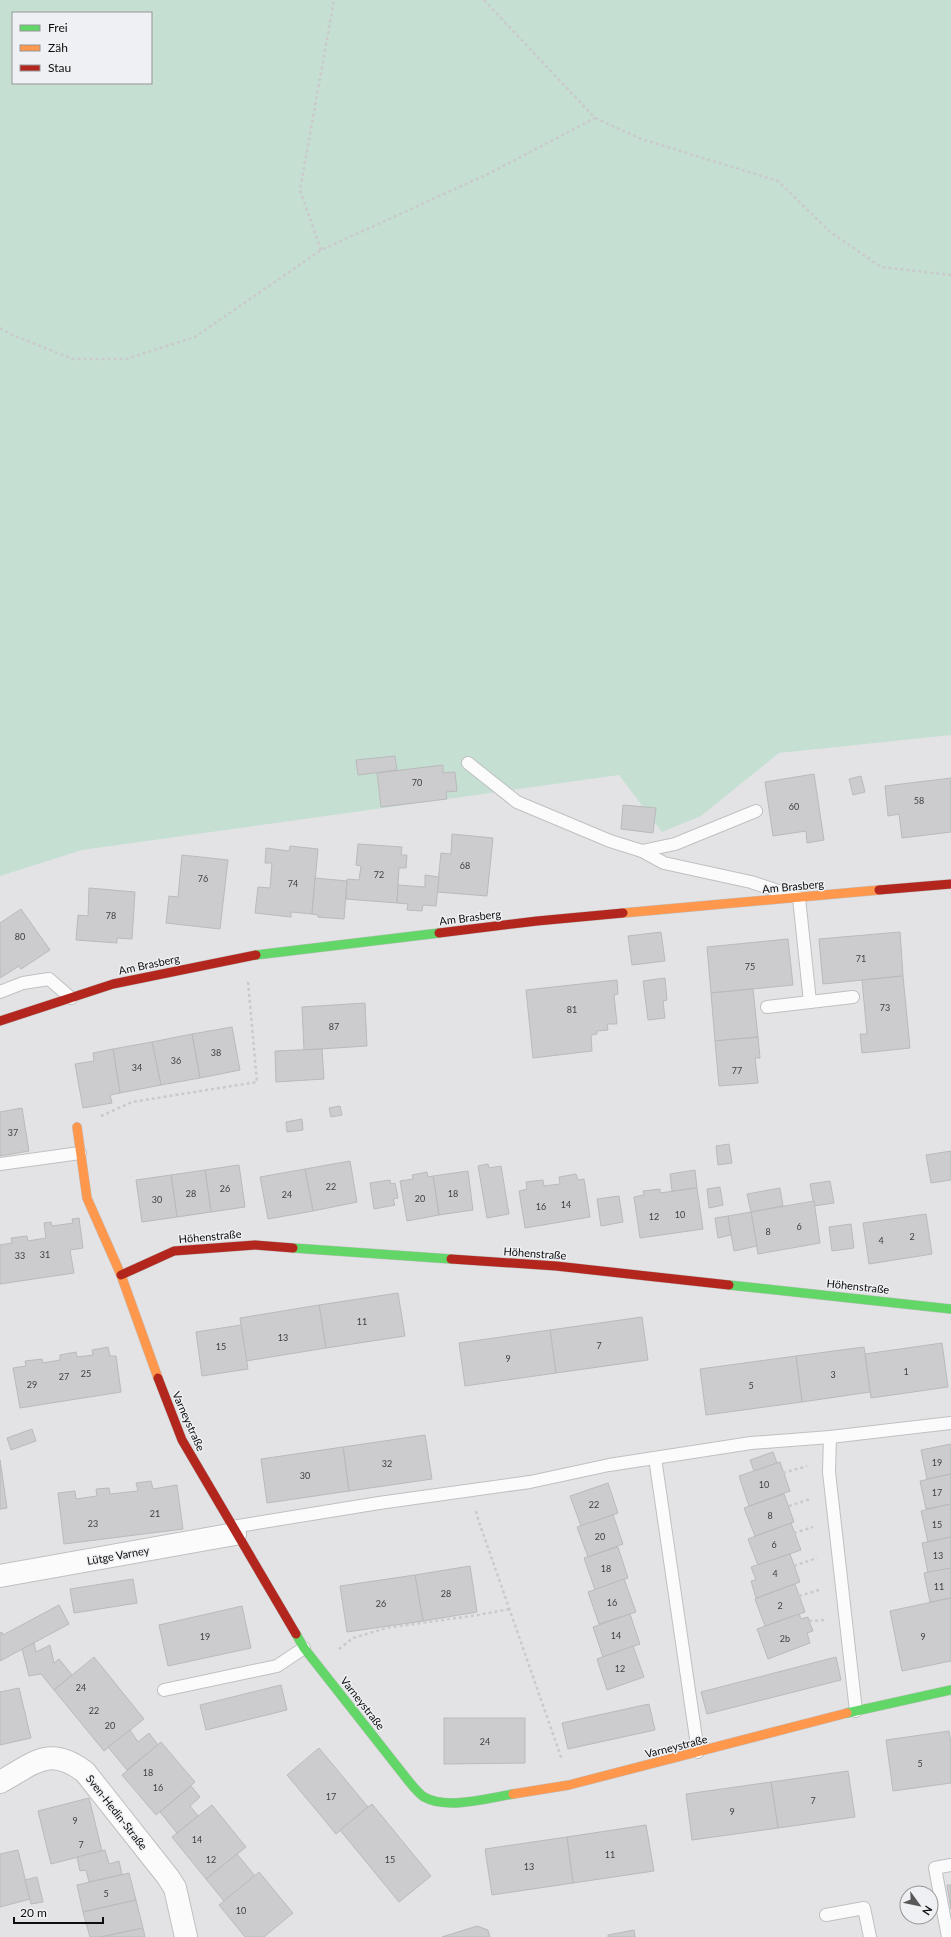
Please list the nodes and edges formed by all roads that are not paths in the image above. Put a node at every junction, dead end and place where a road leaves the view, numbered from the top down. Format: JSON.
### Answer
{"nodes":[{"id":1,"x":468,"y":763,"type":"dead end"},
{"id":2,"x":756,"y":811,"type":"dead end"},
{"id":3,"x":642,"y":851,"type":"junction"},
{"id":4,"x":951,"y":884,"type":"edge"},
{"id":5,"x":799,"y":898,"type":"junction"},
{"id":6,"x":0,"y":992,"type":"edge"},
{"id":7,"x":853,"y":997,"type":"dead end"},
{"id":8,"x":71,"y":998,"type":"junction"},
{"id":9,"x":810,"y":1002,"type":"junction"},
{"id":10,"x":767,"y":1007,"type":"dead end"},
{"id":11,"x":0,"y":1021,"type":"edge"},
{"id":12,"x":77,"y":1127,"type":"road end"},
{"id":13,"x":80,"y":1153,"type":"junction"},
{"id":14,"x":0,"y":1164,"type":"edge"},
{"id":15,"x":121,"y":1275,"type":"junction"},
{"id":16,"x":951,"y":1309,"type":"edge"},
{"id":17,"x":951,"y":1423,"type":"edge"},
{"id":18,"x":830,"y":1436,"type":"junction"},
{"id":19,"x":655,"y":1458,"type":"junction"},
{"id":20,"x":234,"y":1530,"type":"junction"},
{"id":21,"x":0,"y":1576,"type":"edge"},
{"id":22,"x":304,"y":1648,"type":"junction"},
{"id":23,"x":164,"y":1690,"type":"dead end"},
{"id":24,"x":951,"y":1690,"type":"edge"},
{"id":25,"x":856,"y":1711,"type":"junction"},
{"id":26,"x":698,"y":1752,"type":"junction"},
{"id":27,"x":0,"y":1782,"type":"edge"},
{"id":28,"x":951,"y":1865,"type":"edge"},
{"id":29,"x":826,"y":1916,"type":"dead end"},
{"id":30,"x":186,"y":1937,"type":"edge"},
{"id":31,"x":870,"y":1937,"type":"edge"},
{"id":32,"x":948,"y":1937,"type":"edge"}],
"edges":[{"from":1,"to":3,"type":"lane"},
{"from":2,"to":3,"type":"lane"},
{"from":3,"to":5,"type":"lane"},
{"from":4,"to":5,"type":"street","name":"Am Brasberg"},
{"from":5,"to":8,"type":"street","name":"Am Brasberg"},
{"from":5,"to":9,"type":"lane"},
{"from":6,"to":8,"type":"lane"},
{"from":7,"to":9,"type":"lane"},
{"from":8,"to":11,"type":"street","name":"Am Brasberg"},
{"from":9,"to":10,"type":"lane"},
{"from":12,"to":13,"type":"street","name":"Varneystraße"},
{"from":13,"to":14,"type":"lane"},
{"from":13,"to":15,"type":"street","name":"Varneystraße"},
{"from":15,"to":16,"type":"street","name":"Höhenstraße"},
{"from":15,"to":20,"type":"street","name":"Varneystraße"},
{"from":17,"to":18,"type":"lane"},
{"from":18,"to":19,"type":"lane"},
{"from":18,"to":25,"type":"lane"},
{"from":19,"to":20,"type":"lane"},
{"from":19,"to":26,"type":"lane"},
{"from":20,"to":21,"type":"street","name":"Lütge Varney"},
{"from":20,"to":22,"type":"street","name":"Varneystraße"},
{"from":22,"to":23,"type":"lane"},
{"from":22,"to":26,"type":"street","name":"Varneystraße"},
{"from":24,"to":25,"type":"street","name":"Varneystraße"},
{"from":25,"to":26,"type":"street","name":"Varneystraße"},
{"from":27,"to":30,"type":"street","name":"Sven-Hedin-Straße"},
{"from":28,"to":32,"type":"lane"},
{"from":29,"to":31,"type":"lane"}]}
